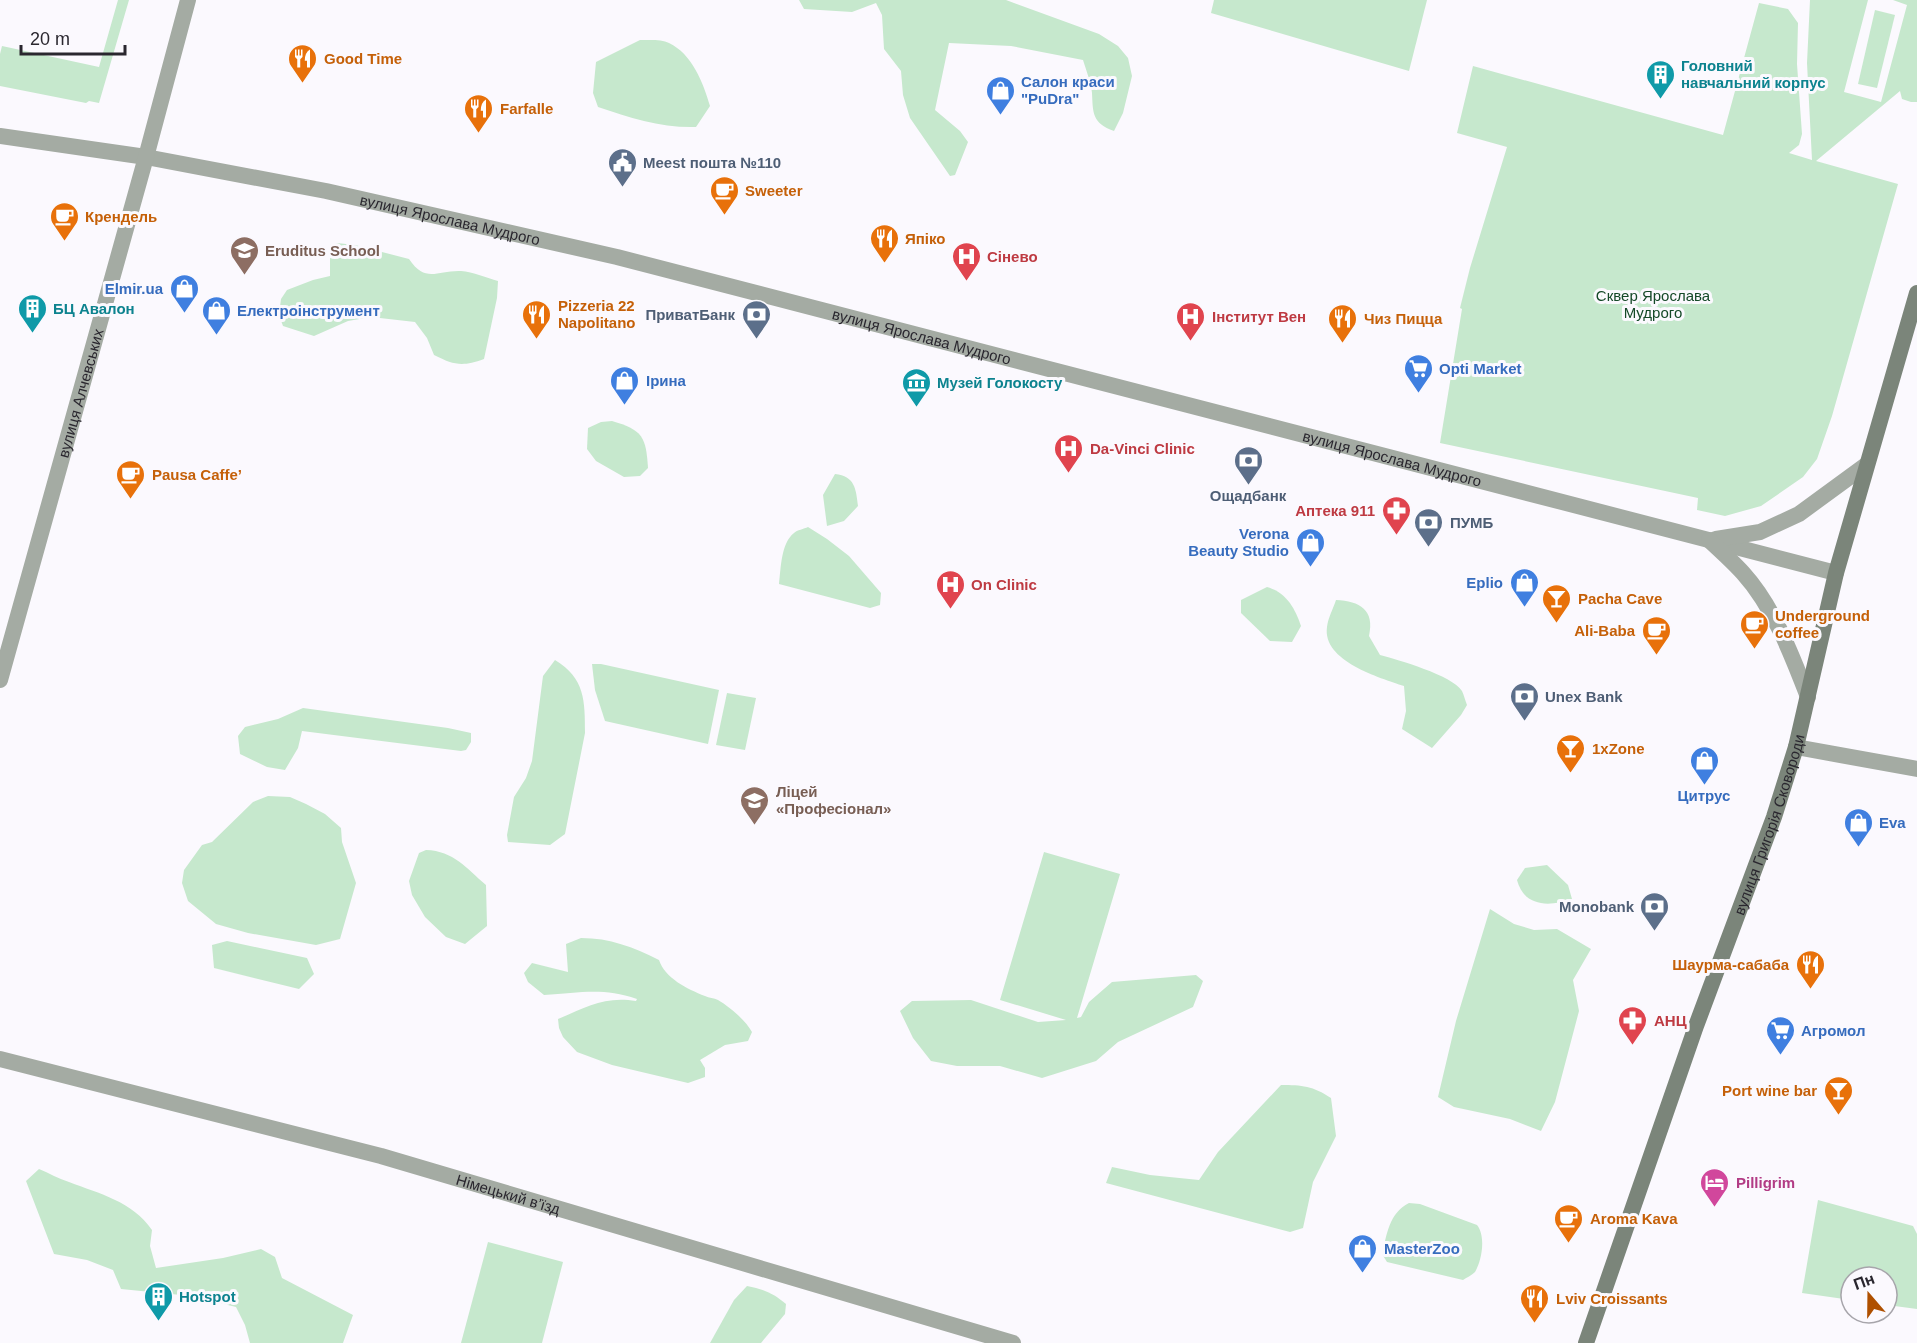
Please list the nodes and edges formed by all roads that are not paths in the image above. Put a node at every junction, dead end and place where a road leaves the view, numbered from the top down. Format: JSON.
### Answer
{"nodes":[{"id":1,"x":188,"y":0,"type":"edge"},
{"id":2,"x":0,"y":136,"type":"edge"},
{"id":3,"x":146,"y":157,"type":"junction"},
{"id":4,"x":1917,"y":292,"type":"edge"},
{"id":5,"x":1866,"y":465,"type":"junction"},
{"id":6,"x":1709,"y":540,"type":"junction"},
{"id":7,"x":1836,"y":573,"type":"junction"},
{"id":8,"x":0,"y":680,"type":"edge"},
{"id":9,"x":1808,"y":697,"type":"junction"},
{"id":10,"x":1796,"y":747,"type":"junction"},
{"id":11,"x":1917,"y":769,"type":"edge"},
{"id":12,"x":0,"y":1059,"type":"edge"},
{"id":13,"x":1012,"y":1343,"type":"edge"},
{"id":14,"x":1586,"y":1343,"type":"edge"}],
"edges":[{"from":1,"to":3,"type":"street","name":"вулиця Алчевських"},
{"from":2,"to":3,"type":"street","name":"вулиця Ярослава Мудрого"},
{"from":3,"to":6,"type":"street","name":"вулиця Ярослава Мудрого"},
{"from":3,"to":8,"type":"street","name":"вулиця Алчевських"},
{"from":4,"to":5,"type":"main road","name":"вулиця Григорія Сковороди"},
{"from":5,"to":6,"type":"street"},
{"from":5,"to":7,"type":"main road","name":"вулиця Григорія Сковороди"},
{"from":6,"to":7,"type":"street","name":"вулиця Ярослава Мудрого"},
{"from":6,"to":9,"type":"street"},
{"from":7,"to":9,"type":"main road","name":"вулиця Григорія Сковороди"},
{"from":9,"to":10,"type":"main road","name":"вулиця Григорія Сковороди"},
{"from":10,"to":11,"type":"street"},
{"from":10,"to":14,"type":"main road","name":"вулиця Григорія Сковороди"},
{"from":12,"to":13,"type":"street","name":"Німецький в’їзд"}]}
